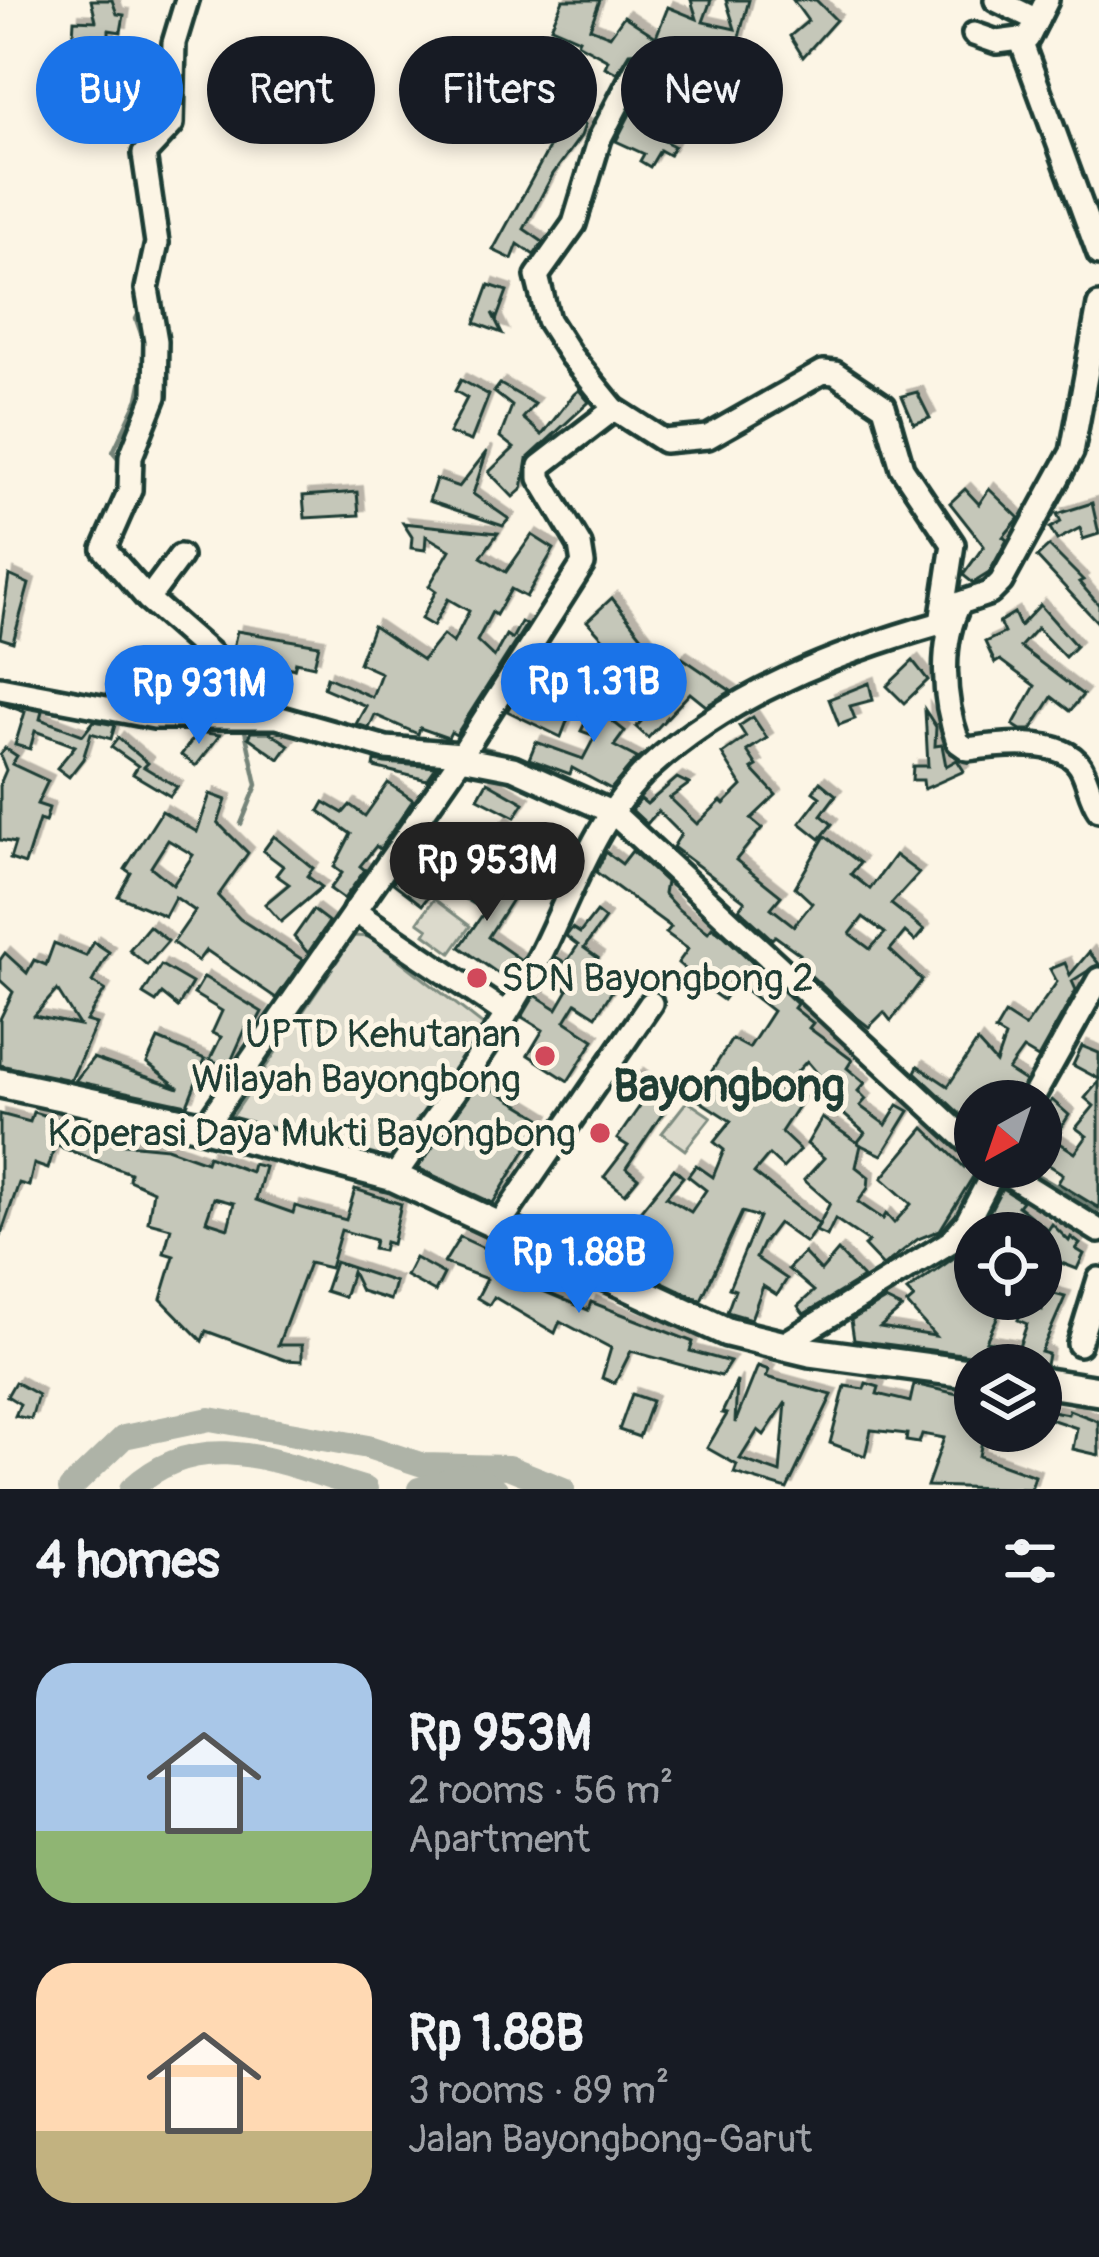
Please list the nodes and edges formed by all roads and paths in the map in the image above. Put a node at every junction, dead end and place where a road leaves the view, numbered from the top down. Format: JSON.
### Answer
{"nodes":[{"id":1,"x":187,"y":0,"type":"edge"},
{"id":2,"x":996,"y":0,"type":"edge"},
{"id":3,"x":1042,"y":10,"type":"edge"},
{"id":4,"x":974,"y":34,"type":"dead end"},
{"id":5,"x":1021,"y":41,"type":"junction"},
{"id":6,"x":621,"y":98,"type":"edge"},
{"id":7,"x":1099,"y":254,"type":"edge"},
{"id":8,"x":1099,"y":305,"type":"edge"},
{"id":9,"x":614,"y":409,"type":"junction"},
{"id":10,"x":180,"y":556,"type":"dead end"},
{"id":11,"x":148,"y":599,"type":"junction"},
{"id":12,"x":944,"y":626,"type":"junction"},
{"id":13,"x":0,"y":688,"type":"edge"},
{"id":14,"x":243,"y":712,"type":"junction"},
{"id":15,"x":465,"y":750,"type":"junction"},
{"id":16,"x":618,"y":806,"type":"junction"},
{"id":17,"x":1099,"y":810,"type":"edge"},
{"id":18,"x":354,"y":911,"type":"junction"},
{"id":19,"x":1099,"y":979,"type":"edge"},
{"id":20,"x":651,"y":1003,"type":"dead end"},
{"id":21,"x":505,"y":1013,"type":"junction"},
{"id":22,"x":1043,"y":1080,"type":"edge"},
{"id":23,"x":0,"y":1083,"type":"edge"},
{"id":24,"x":205,"y":1127,"type":"junction"},
{"id":25,"x":954,"y":1128,"type":"edge"},
{"id":26,"x":394,"y":1178,"type":"junction"},
{"id":27,"x":985,"y":1188,"type":"edge"},
{"id":28,"x":1030,"y":1188,"type":"edge"},
{"id":29,"x":498,"y":1226,"type":"junction"},
{"id":30,"x":1099,"y":1231,"type":"edge"},
{"id":31,"x":1099,"y":1279,"type":"edge"},
{"id":32,"x":1079,"y":1344,"type":"dead end"},
{"id":33,"x":779,"y":1347,"type":"junction"},
{"id":34,"x":954,"y":1371,"type":"edge"}],
"edges":[{"from":1,"to":11,"type":"street"},
{"from":2,"to":3,"type":"street"},
{"from":3,"to":5,"type":"street"},
{"from":4,"to":5,"type":"street"},
{"from":5,"to":7,"type":"street"},
{"from":6,"to":9,"type":"street"},
{"from":8,"to":12,"type":"street"},
{"from":9,"to":12,"type":"street"},
{"from":9,"to":15,"type":"street"},
{"from":10,"to":11,"type":"street"},
{"from":11,"to":14,"type":"street"},
{"from":12,"to":16,"type":"street"},
{"from":12,"to":17,"type":"street"},
{"from":13,"to":14,"type":"street"},
{"from":14,"to":15,"type":"street"},
{"from":15,"to":16,"type":"street"},
{"from":15,"to":18,"type":"street"},
{"from":16,"to":21,"type":"street"},
{"from":16,"to":25,"type":"street"},
{"from":18,"to":21,"type":"street"},
{"from":18,"to":24,"type":"street"},
{"from":19,"to":22,"type":"street"},
{"from":20,"to":29,"type":"street"},
{"from":21,"to":26,"type":"street"},
{"from":23,"to":24,"type":"main road"},
{"from":24,"to":26,"type":"main road"},
{"from":26,"to":29,"type":"main road"},
{"from":27,"to":33,"type":"street"},
{"from":28,"to":30,"type":"street"},
{"from":29,"to":33,"type":"main road"},
{"from":31,"to":32,"type":"street"},
{"from":33,"to":34,"type":"main road"}]}
